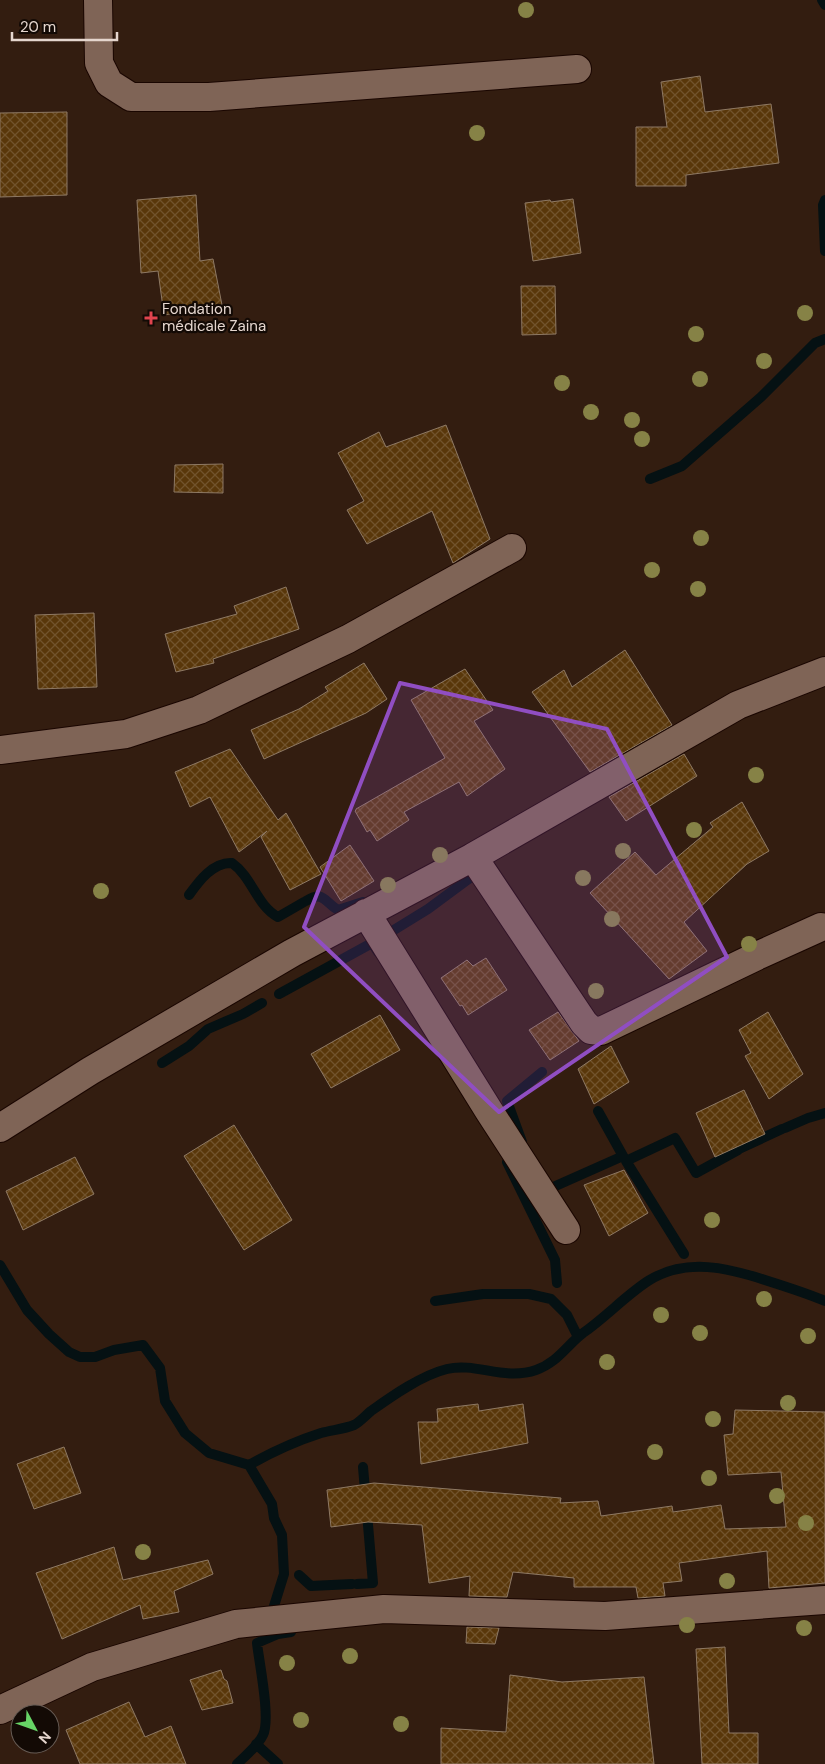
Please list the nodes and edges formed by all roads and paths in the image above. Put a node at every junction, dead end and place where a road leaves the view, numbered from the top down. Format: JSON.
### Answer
{"nodes":[{"id":1,"x":98,"y":0,"type":"edge"},
{"id":2,"x":577,"y":69,"type":"dead end"},
{"id":3,"x":512,"y":548,"type":"dead end"},
{"id":4,"x":825,"y":670,"type":"edge"},
{"id":5,"x":0,"y":750,"type":"edge"},
{"id":6,"x":473,"y":857,"type":"junction"},
{"id":7,"x":366,"y":913,"type":"junction"},
{"id":8,"x":821,"y":927,"type":"dead end"},
{"id":9,"x":0,"y":1128,"type":"edge"},
{"id":10,"x":566,"y":1230,"type":"dead end"},
{"id":11,"x":825,"y":1600,"type":"edge"},
{"id":12,"x":0,"y":1710,"type":"edge"}],
"edges":[{"from":1,"to":2,"type":"street"},
{"from":3,"to":5,"type":"street"},
{"from":4,"to":6,"type":"street"},
{"from":6,"to":7,"type":"street"},
{"from":6,"to":8,"type":"street"},
{"from":7,"to":9,"type":"street"},
{"from":7,"to":10,"type":"street"},
{"from":11,"to":12,"type":"street"}]}
